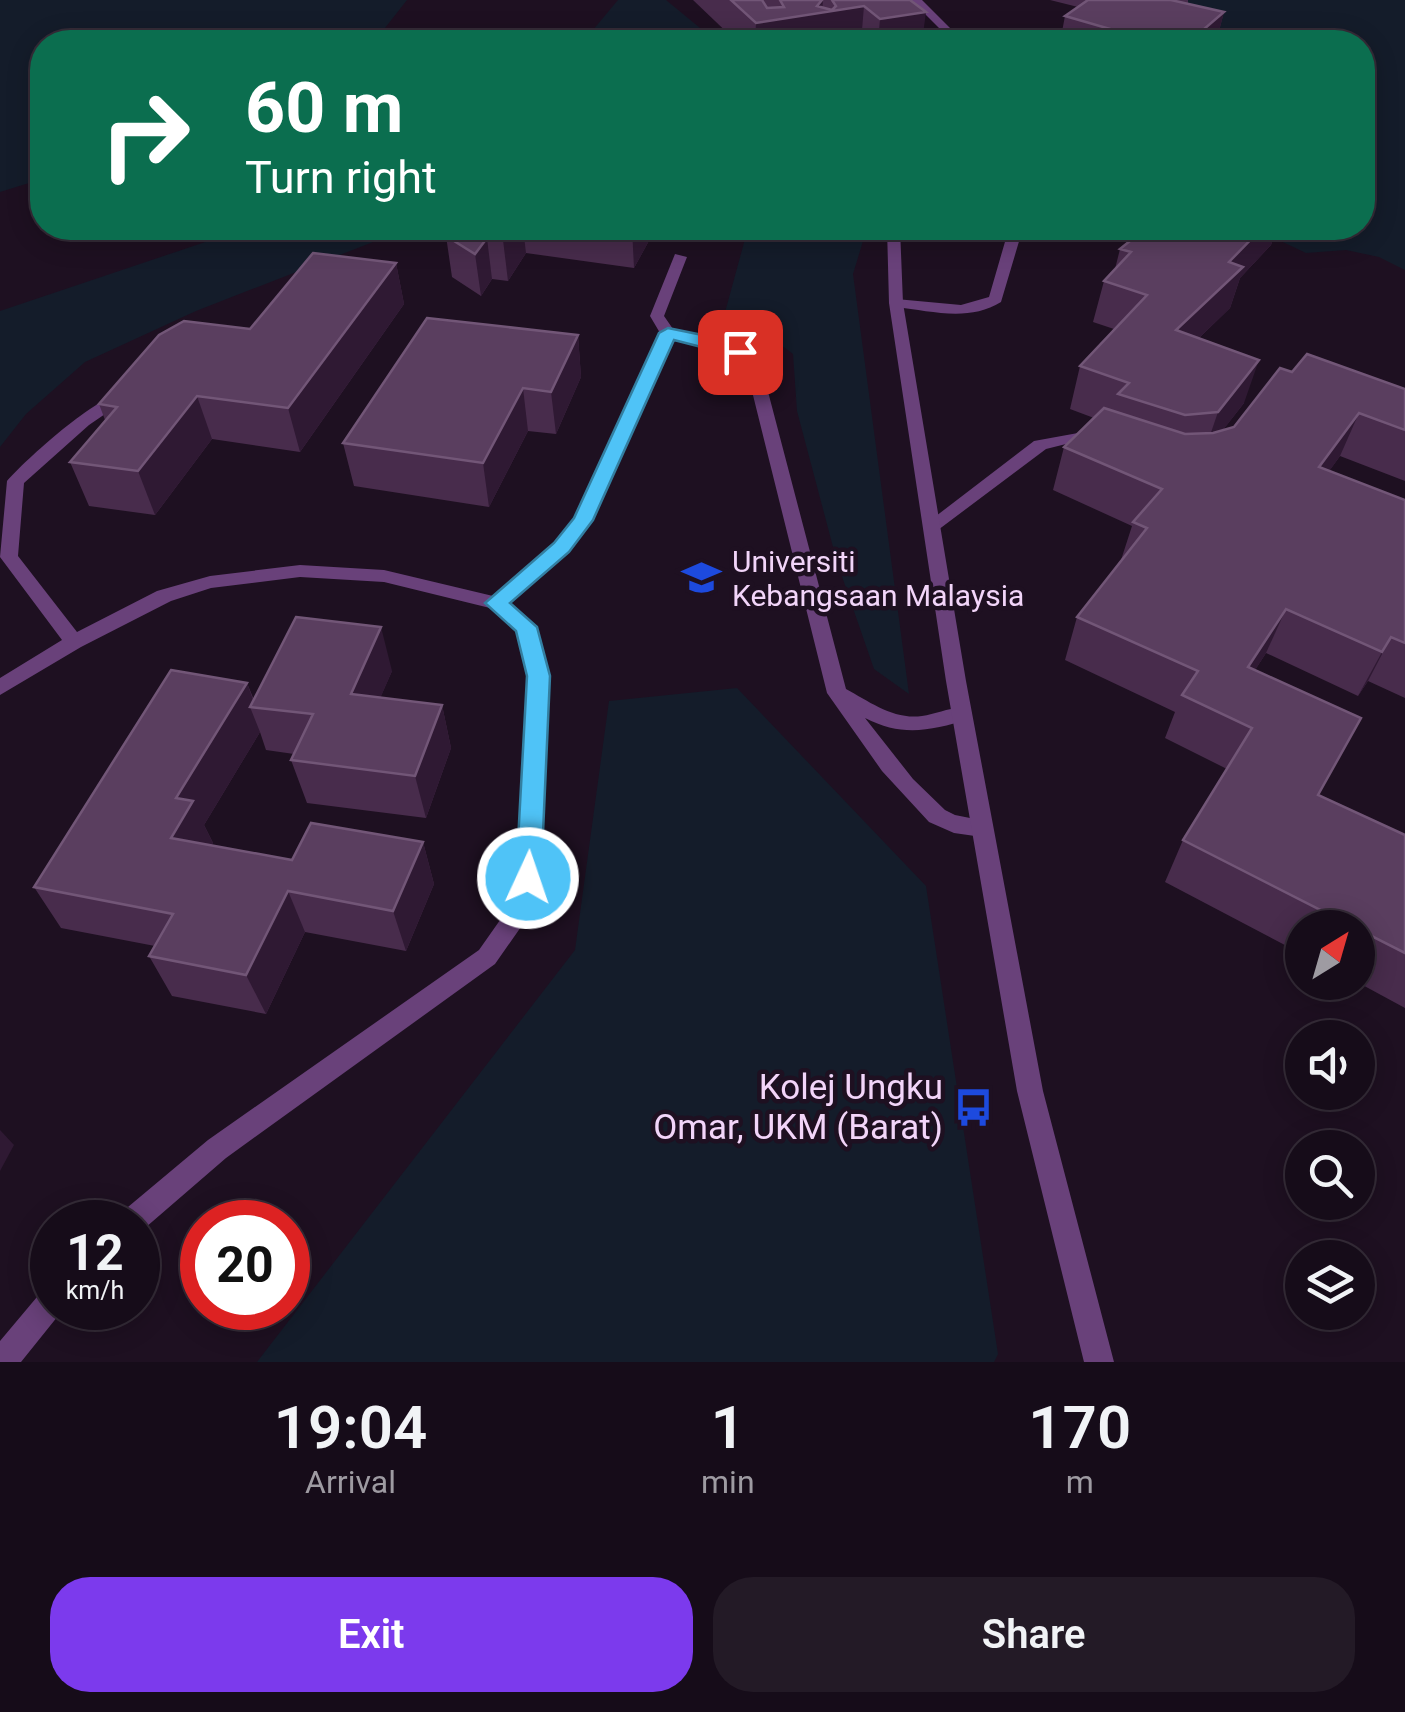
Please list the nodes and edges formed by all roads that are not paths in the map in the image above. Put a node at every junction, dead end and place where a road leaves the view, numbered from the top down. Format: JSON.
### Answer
{"nodes":[{"id":1,"x":916,"y":0,"type":"edge"},
{"id":2,"x":947,"y":30,"type":"edge"},
{"id":3,"x":893,"y":240,"type":"edge"},
{"id":4,"x":1013,"y":240,"type":"edge"},
{"id":5,"x":680,"y":257,"type":"dead end"},
{"id":6,"x":896,"y":303,"type":"junction"},
{"id":7,"x":668,"y":333,"type":"junction"},
{"id":8,"x":131,"y":390,"type":"edge"},
{"id":9,"x":1121,"y":450,"type":"edge"},
{"id":10,"x":932,"y":526,"type":"junction"},
{"id":11,"x":496,"y":603,"type":"junction"},
{"id":12,"x":74,"y":642,"type":"junction"},
{"id":13,"x":0,"y":688,"type":"edge"},
{"id":14,"x":836,"y":693,"type":"junction"},
{"id":15,"x":962,"y":714,"type":"junction"},
{"id":16,"x":982,"y":828,"type":"junction"},
{"id":17,"x":158,"y":1200,"type":"edge"},
{"id":18,"x":30,"y":1328,"type":"edge"},
{"id":19,"x":2,"y":1362,"type":"edge"},
{"id":20,"x":1098,"y":1362,"type":"edge"}],
"edges":[{"from":1,"to":2,"type":"street"},
{"from":3,"to":6,"type":"street"},
{"from":4,"to":6,"type":"street"},
{"from":5,"to":7,"type":"street"},
{"from":6,"to":10,"type":"street"},
{"from":7,"to":11,"type":"street"},
{"from":7,"to":14,"type":"street"},
{"from":8,"to":12,"type":"street"},
{"from":9,"to":10,"type":"street"},
{"from":10,"to":15,"type":"street"},
{"from":11,"to":12,"type":"street"},
{"from":11,"to":17,"type":"street"},
{"from":12,"to":13,"type":"street"},
{"from":14,"to":15,"type":"street"},
{"from":14,"to":16,"type":"street"},
{"from":15,"to":16,"type":"street"},
{"from":16,"to":20,"type":"street"},
{"from":18,"to":19,"type":"street"}]}
